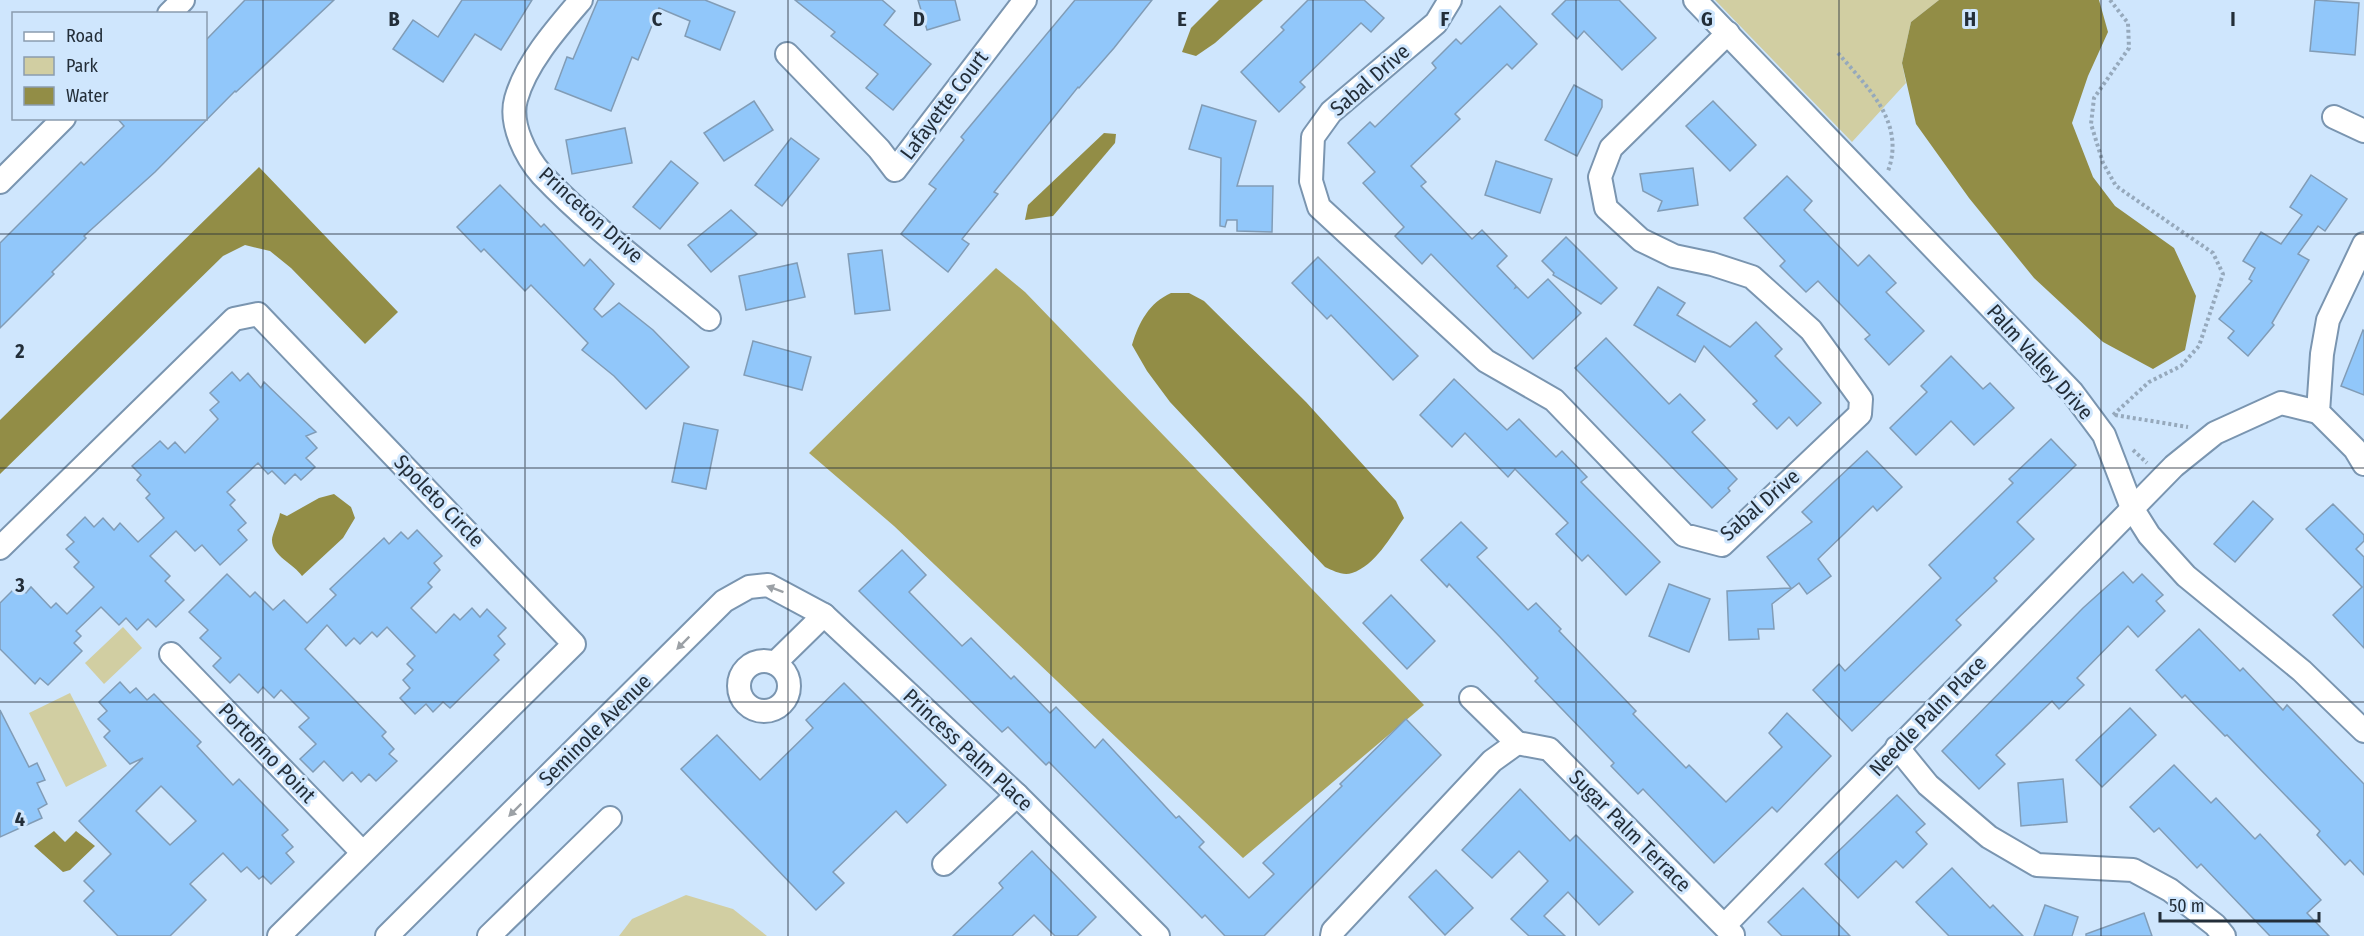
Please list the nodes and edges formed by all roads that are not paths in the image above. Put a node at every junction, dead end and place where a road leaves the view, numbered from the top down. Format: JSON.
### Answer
{"nodes":[{"id":1,"x":183,"y":0,"type":"edge"},
{"id":2,"x":581,"y":0,"type":"edge"},
{"id":3,"x":1024,"y":0,"type":"edge"},
{"id":4,"x":1450,"y":0,"type":"edge"},
{"id":5,"x":1695,"y":0,"type":"edge"},
{"id":6,"x":171,"y":12,"type":"edge"},
{"id":7,"x":1728,"y":33,"type":"junction"},
{"id":8,"x":787,"y":54,"type":"dead end"},
{"id":9,"x":2334,"y":117,"type":"dead end"},
{"id":10,"x":62,"y":120,"type":"edge"},
{"id":11,"x":2364,"y":131,"type":"edge"},
{"id":12,"x":0,"y":182,"type":"edge"},
{"id":13,"x":2364,"y":244,"type":"edge"},
{"id":14,"x":709,"y":319,"type":"dead end"},
{"id":15,"x":2318,"y":412,"type":"junction"},
{"id":16,"x":2364,"y":464,"type":"edge"},
{"id":17,"x":2132,"y":508,"type":"junction"},
{"id":18,"x":0,"y":548,"type":"edge"},
{"id":19,"x":824,"y":615,"type":"junction"},
{"id":20,"x":171,"y":654,"type":"dead end"},
{"id":21,"x":775,"y":663,"type":"dead end"},
{"id":22,"x":1472,"y":698,"type":"dead end"},
{"id":23,"x":2364,"y":731,"type":"edge"},
{"id":24,"x":1517,"y":743,"type":"junction"},
{"id":25,"x":1897,"y":747,"type":"junction"},
{"id":26,"x":1017,"y":795,"type":"junction"},
{"id":27,"x":610,"y":818,"type":"dead end"},
{"id":28,"x":362,"y":852,"type":"junction"},
{"id":29,"x":944,"y":864,"type":"dead end"},
{"id":30,"x":1729,"y":930,"type":"edge"},
{"id":31,"x":279,"y":936,"type":"edge"},
{"id":32,"x":387,"y":936,"type":"edge"},
{"id":33,"x":489,"y":936,"type":"edge"},
{"id":34,"x":1158,"y":936,"type":"edge"},
{"id":35,"x":1332,"y":936,"type":"edge"},
{"id":36,"x":2224,"y":936,"type":"edge"}],
"edges":[{"from":1,"to":6,"type":"street"},
{"from":2,"to":14,"type":"street","name":"Princeton Drive"},
{"from":3,"to":8,"type":"street","name":"Lafayette Court"},
{"from":4,"to":7,"type":"street","name":"Sabal Drive"},
{"from":5,"to":7,"type":"street","name":"Palm Valley Drive"},
{"from":7,"to":17,"type":"street","name":"Palm Valley Drive"},
{"from":9,"to":11,"type":"street"},
{"from":10,"to":12,"type":"street"},
{"from":13,"to":15,"type":"street"},
{"from":15,"to":16,"type":"street"},
{"from":15,"to":17,"type":"street","name":"Needle Palm Place"},
{"from":17,"to":23,"type":"street","name":"Palm Valley Drive"},
{"from":17,"to":25,"type":"street","name":"Needle Palm Place"},
{"from":18,"to":28,"type":"street","name":"Spoleto Circle"},
{"from":19,"to":21,"type":"street"},
{"from":19,"to":26,"type":"street","name":"Princess Palm Place"},
{"from":19,"to":32,"type":"street","name":"Seminole Avenue","one_way":true},
{"from":20,"to":28,"type":"street","name":"Portofino Point"},
{"from":22,"to":24,"type":"street"},
{"from":24,"to":30,"type":"street","name":"Sugar Palm Terrace"},
{"from":24,"to":35,"type":"street"},
{"from":25,"to":30,"type":"street","name":"Needle Palm Place"},
{"from":25,"to":36,"type":"street"},
{"from":26,"to":29,"type":"street"},
{"from":26,"to":34,"type":"street","name":"Princess Palm Place"},
{"from":27,"to":33,"type":"street"},
{"from":28,"to":31,"type":"street","name":"Spoleto Circle"}]}
